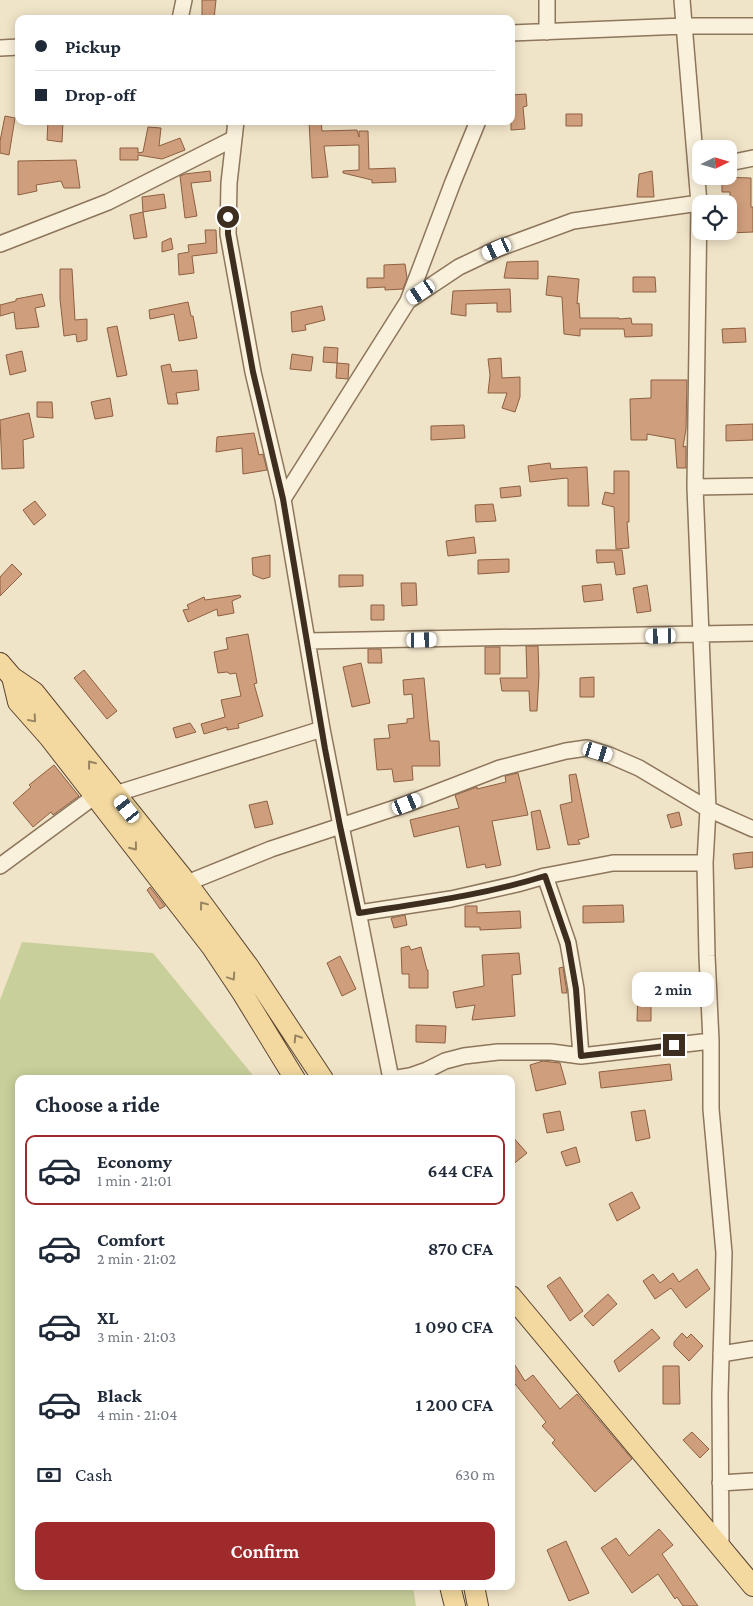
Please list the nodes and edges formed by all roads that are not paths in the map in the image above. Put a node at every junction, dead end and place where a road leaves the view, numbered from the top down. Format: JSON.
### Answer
{"nodes":[{"id":1,"x":184,"y":0,"type":"edge"},
{"id":2,"x":547,"y":0,"type":"edge"},
{"id":3,"x":682,"y":0,"type":"edge"},
{"id":4,"x":181,"y":15,"type":"edge"},
{"id":5,"x":684,"y":26,"type":"junction"},
{"id":6,"x":753,"y":26,"type":"edge"},
{"id":7,"x":547,"y":32,"type":"junction"},
{"id":8,"x":515,"y":36,"type":"edge"},
{"id":9,"x":15,"y":47,"type":"edge"},
{"id":10,"x":0,"y":48,"type":"edge"},
{"id":11,"x":235,"y":125,"type":"edge"},
{"id":12,"x":476,"y":125,"type":"edge"},
{"id":13,"x":233,"y":139,"type":"junction"},
{"id":14,"x":696,"y":140,"type":"edge"},
{"id":15,"x":753,"y":158,"type":"edge"},
{"id":16,"x":738,"y":161,"type":"edge"},
{"id":17,"x":692,"y":204,"type":"edge"},
{"id":18,"x":698,"y":240,"type":"edge"},
{"id":19,"x":0,"y":244,"type":"edge"},
{"id":20,"x":408,"y":301,"type":"junction"},
{"id":21,"x":753,"y":486,"type":"edge"},
{"id":22,"x":695,"y":487,"type":"junction"},
{"id":23,"x":283,"y":499,"type":"junction"},
{"id":24,"x":753,"y":633,"type":"edge"},
{"id":25,"x":700,"y":635,"type":"junction"},
{"id":26,"x":307,"y":641,"type":"junction"},
{"id":27,"x":6,"y":670,"type":"edge"},
{"id":28,"x":322,"y":729,"type":"junction"},
{"id":29,"x":115,"y":794,"type":"junction"},
{"id":30,"x":95,"y":796,"type":"junction"},
{"id":31,"x":708,"y":809,"type":"junction"},
{"id":32,"x":340,"y":826,"type":"junction"},
{"id":33,"x":753,"y":829,"type":"edge"},
{"id":34,"x":706,"y":863,"type":"junction"},
{"id":35,"x":0,"y":866,"type":"edge"},
{"id":36,"x":545,"y":876,"type":"junction"},
{"id":37,"x":187,"y":883,"type":"junction"},
{"id":38,"x":359,"y":913,"type":"junction"},
{"id":39,"x":711,"y":1041,"type":"junction"},
{"id":40,"x":581,"y":1056,"type":"junction"},
{"id":41,"x":293,"y":1075,"type":"edge"},
{"id":42,"x":321,"y":1075,"type":"edge"},
{"id":43,"x":390,"y":1075,"type":"edge"},
{"id":44,"x":413,"y":1075,"type":"edge"},
{"id":45,"x":515,"y":1301,"type":"edge"},
{"id":46,"x":753,"y":1349,"type":"edge"},
{"id":47,"x":721,"y":1354,"type":"junction"},
{"id":48,"x":753,"y":1482,"type":"edge"},
{"id":49,"x":720,"y":1483,"type":"junction"},
{"id":50,"x":721,"y":1548,"type":"junction"},
{"id":51,"x":753,"y":1586,"type":"edge"},
{"id":52,"x":451,"y":1590,"type":"edge"},
{"id":53,"x":475,"y":1590,"type":"edge"},
{"id":54,"x":455,"y":1606,"type":"edge"},
{"id":55,"x":478,"y":1606,"type":"edge"}],
"edges":[{"from":1,"to":4,"type":"street"},
{"from":2,"to":7,"type":"street"},
{"from":3,"to":5,"type":"street"},
{"from":5,"to":6,"type":"street"},
{"from":5,"to":7,"type":"street"},
{"from":5,"to":14,"type":"street"},
{"from":7,"to":8,"type":"street"},
{"from":9,"to":10,"type":"street"},
{"from":11,"to":13,"type":"street"},
{"from":12,"to":20,"type":"street"},
{"from":13,"to":19,"type":"street"},
{"from":13,"to":23,"type":"street"},
{"from":15,"to":16,"type":"street"},
{"from":17,"to":20,"type":"street"},
{"from":18,"to":22,"type":"street"},
{"from":20,"to":23,"type":"street"},
{"from":21,"to":22,"type":"street"},
{"from":22,"to":25,"type":"street"},
{"from":23,"to":26,"type":"street"},
{"from":24,"to":25,"type":"street"},
{"from":25,"to":26,"type":"street"},
{"from":25,"to":31,"type":"street"},
{"from":26,"to":28,"type":"street"},
{"from":29,"to":27,"type":"main road","one_way":true},
{"from":27,"to":30,"type":"main road","one_way":true},
{"from":28,"to":29,"type":"street"},
{"from":28,"to":32,"type":"street"},
{"from":29,"to":37,"type":"main road"},
{"from":30,"to":35,"type":"street"},
{"from":30,"to":41,"type":"main road","one_way":true},
{"from":31,"to":32,"type":"street"},
{"from":31,"to":33,"type":"street"},
{"from":31,"to":34,"type":"street"},
{"from":32,"to":37,"type":"street"},
{"from":32,"to":38,"type":"street"},
{"from":34,"to":36,"type":"street"},
{"from":34,"to":39,"type":"street"},
{"from":36,"to":38,"type":"street"},
{"from":36,"to":40,"type":"street"},
{"from":42,"to":37,"type":"main road","one_way":true},
{"from":38,"to":43,"type":"street"},
{"from":39,"to":40,"type":"street"},
{"from":39,"to":47,"type":"street"},
{"from":40,"to":44,"type":"street"},
{"from":45,"to":50,"type":"main road"},
{"from":46,"to":47,"type":"street"},
{"from":47,"to":49,"type":"street"},
{"from":48,"to":49,"type":"street"},
{"from":49,"to":50,"type":"street"},
{"from":50,"to":51,"type":"main road"},
{"from":52,"to":54,"type":"main road"},
{"from":53,"to":55,"type":"main road"}]}
